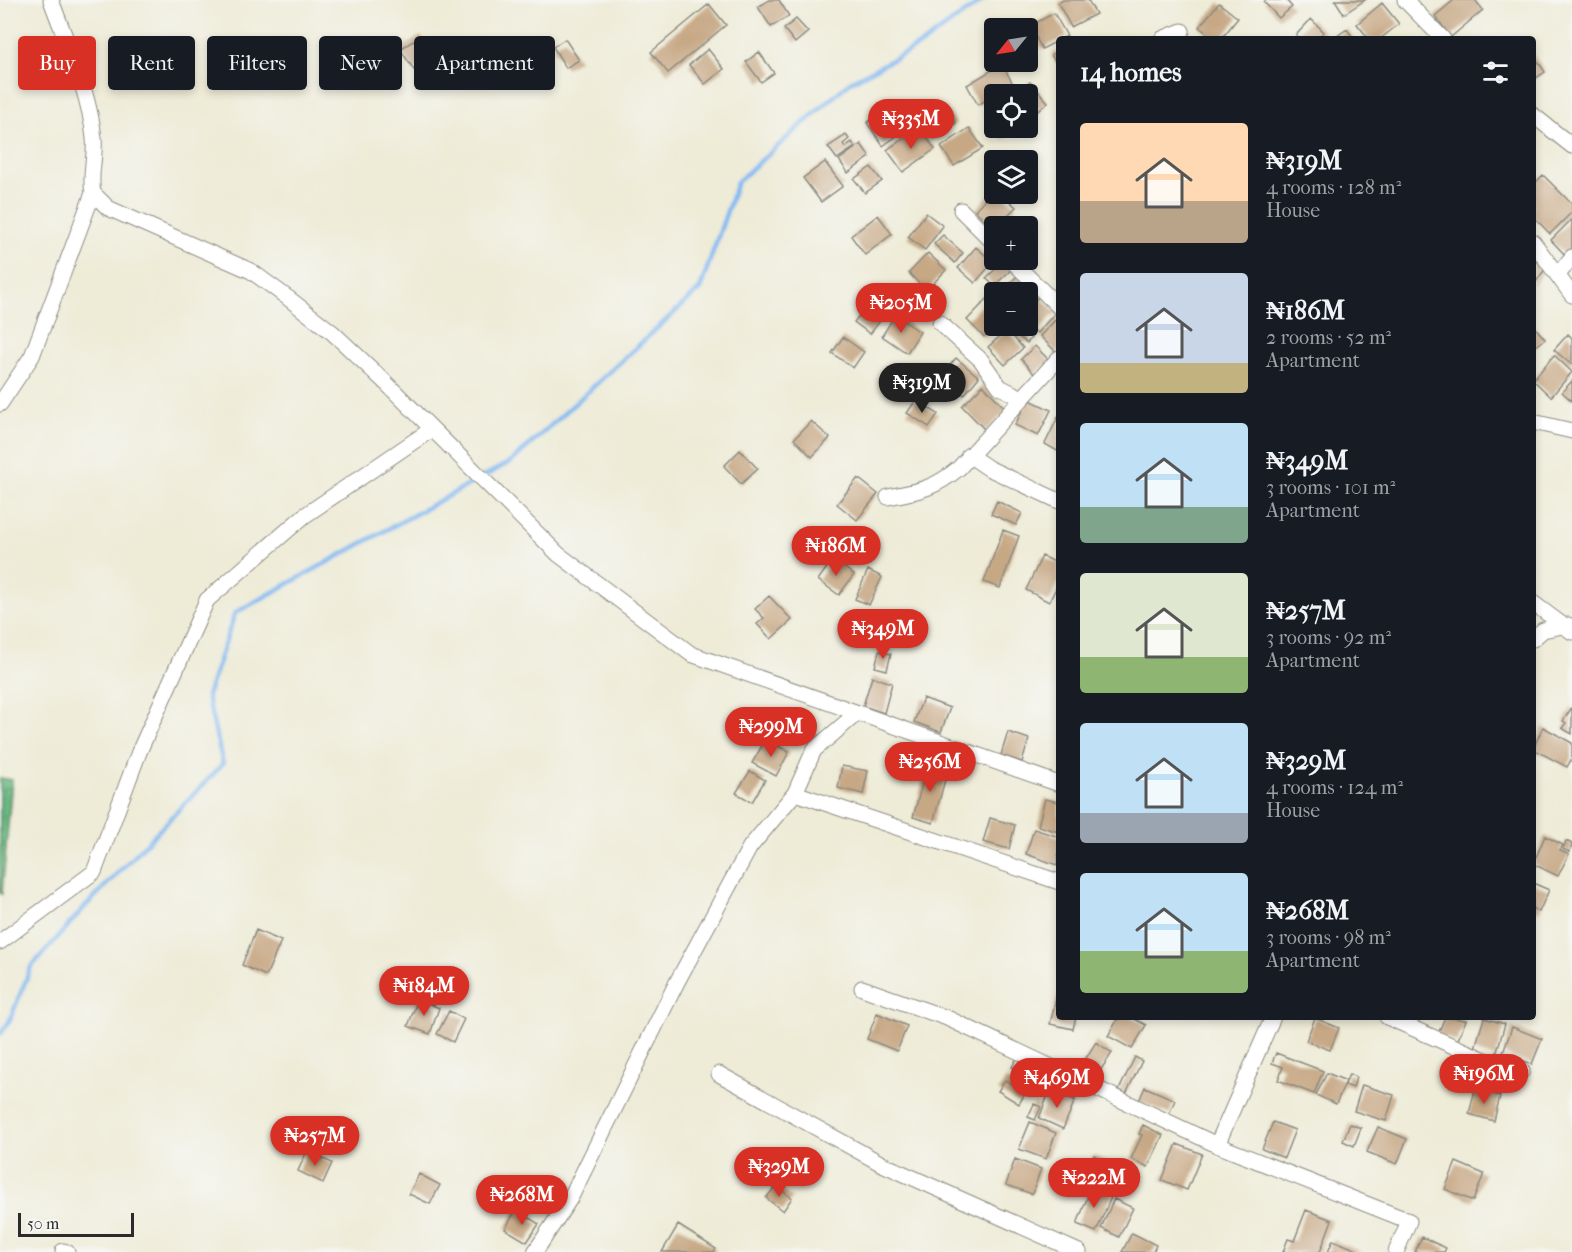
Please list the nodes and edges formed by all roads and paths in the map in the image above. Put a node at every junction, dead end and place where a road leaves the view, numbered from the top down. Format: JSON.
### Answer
{"nodes":[{"id":1,"x":51,"y":0,"type":"edge"},
{"id":2,"x":1405,"y":0,"type":"edge"},
{"id":3,"x":1182,"y":31,"type":"dead end"},
{"id":4,"x":1170,"y":36,"type":"edge"},
{"id":5,"x":1440,"y":36,"type":"edge"},
{"id":6,"x":1536,"y":117,"type":"edge"},
{"id":7,"x":1572,"y":146,"type":"edge"},
{"id":8,"x":93,"y":193,"type":"junction"},
{"id":9,"x":961,"y":210,"type":"dead end"},
{"id":10,"x":984,"y":233,"type":"edge"},
{"id":11,"x":1536,"y":246,"type":"edge"},
{"id":12,"x":1572,"y":257,"type":"edge"},
{"id":13,"x":1021,"y":270,"type":"edge"},
{"id":14,"x":1557,"y":275,"type":"junction"},
{"id":15,"x":1572,"y":295,"type":"edge"},
{"id":16,"x":1056,"y":304,"type":"edge"},
{"id":17,"x":940,"y":323,"type":"dead end"},
{"id":18,"x":1056,"y":361,"type":"edge"},
{"id":19,"x":1022,"y":398,"type":"junction"},
{"id":20,"x":0,"y":404,"type":"edge"},
{"id":21,"x":1536,"y":423,"type":"edge"},
{"id":22,"x":432,"y":429,"type":"junction"},
{"id":23,"x":1572,"y":431,"type":"edge"},
{"id":24,"x":969,"y":455,"type":"junction"},
{"id":25,"x":888,"y":497,"type":"dead end"},
{"id":26,"x":1056,"y":500,"type":"edge"},
{"id":27,"x":1536,"y":612,"type":"edge"},
{"id":28,"x":1570,"y":627,"type":"edge"},
{"id":29,"x":1541,"y":628,"type":"edge"},
{"id":30,"x":855,"y":714,"type":"junction"},
{"id":31,"x":1056,"y":783,"type":"edge"},
{"id":32,"x":795,"y":793,"type":"junction"},
{"id":33,"x":1056,"y":881,"type":"edge"},
{"id":34,"x":0,"y":942,"type":"edge"},
{"id":35,"x":862,"y":988,"type":"dead end"},
{"id":36,"x":1272,"y":1020,"type":"edge"},
{"id":37,"x":1394,"y":1020,"type":"edge"},
{"id":38,"x":1522,"y":1071,"type":"dead end"},
{"id":39,"x":719,"y":1074,"type":"dead end"},
{"id":40,"x":1216,"y":1145,"type":"junction"},
{"id":41,"x":535,"y":1252,"type":"edge"},
{"id":42,"x":1078,"y":1252,"type":"edge"},
{"id":43,"x":1396,"y":1252,"type":"edge"}],
"edges":[{"from":1,"to":8,"type":"street"},
{"from":2,"to":5,"type":"street"},
{"from":3,"to":4,"type":"street"},
{"from":6,"to":7,"type":"street"},
{"from":8,"to":20,"type":"street"},
{"from":8,"to":22,"type":"street"},
{"from":9,"to":10,"type":"street"},
{"from":11,"to":14,"type":"street"},
{"from":12,"to":14,"type":"street"},
{"from":13,"to":16,"type":"street"},
{"from":14,"to":15,"type":"street"},
{"from":17,"to":19,"type":"street"},
{"from":18,"to":19,"type":"street"},
{"from":19,"to":24,"type":"street"},
{"from":21,"to":23,"type":"street"},
{"from":22,"to":30,"type":"street"},
{"from":22,"to":34,"type":"street"},
{"from":24,"to":25,"type":"street"},
{"from":24,"to":26,"type":"street"},
{"from":27,"to":29,"type":"street"},
{"from":28,"to":29,"type":"street"},
{"from":30,"to":31,"type":"street"},
{"from":30,"to":32,"type":"street"},
{"from":32,"to":33,"type":"street"},
{"from":32,"to":41,"type":"street"},
{"from":35,"to":40,"type":"street"},
{"from":36,"to":40,"type":"street"},
{"from":37,"to":38,"type":"street"},
{"from":39,"to":42,"type":"street"},
{"from":40,"to":43,"type":"street"}]}
